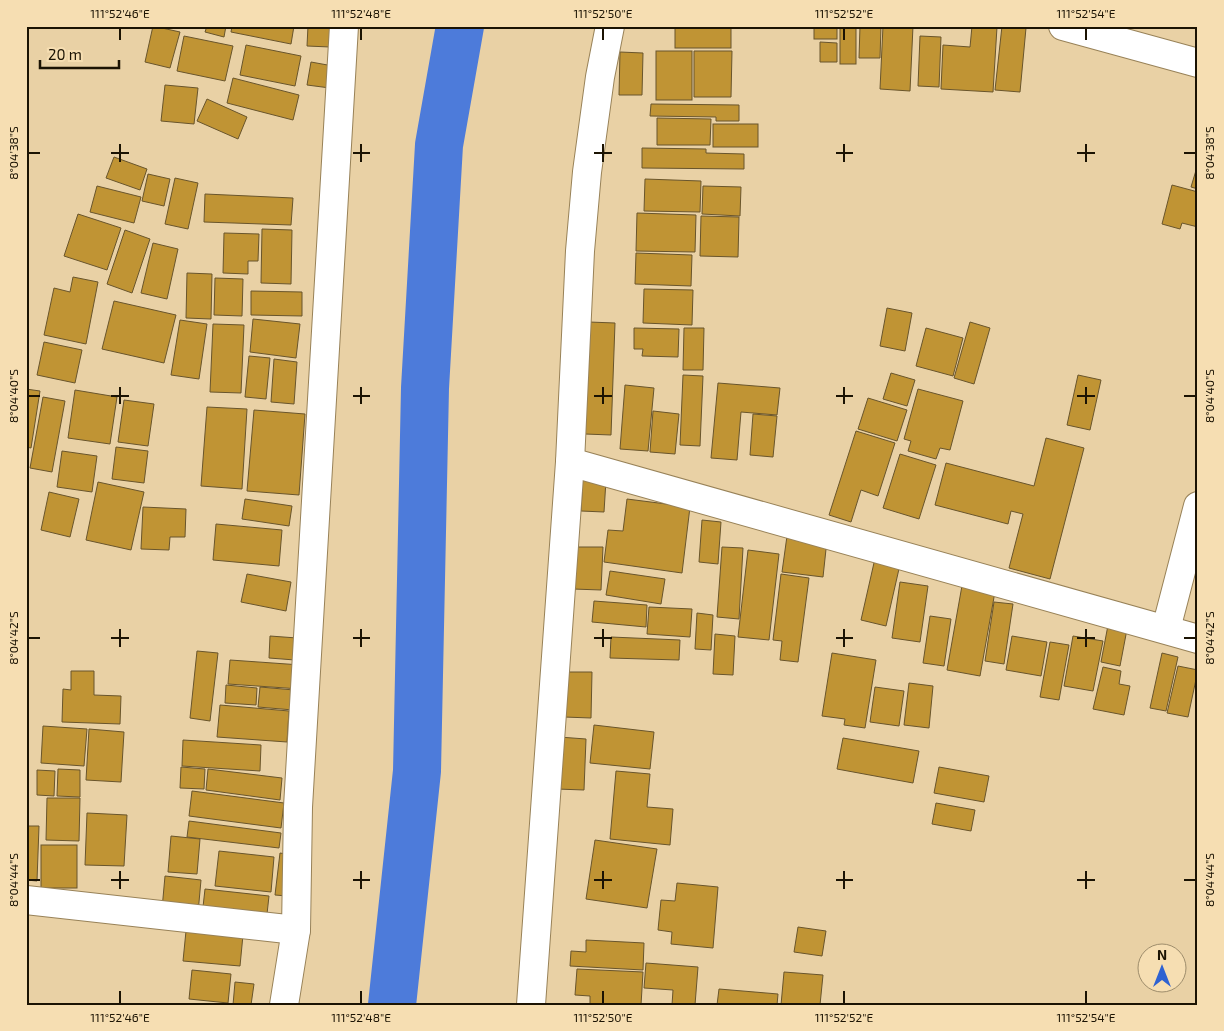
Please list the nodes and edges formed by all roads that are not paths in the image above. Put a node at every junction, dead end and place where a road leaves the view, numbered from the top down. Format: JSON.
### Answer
{"nodes":[{"id":1,"x":344,"y":26,"type":"edge"},
{"id":2,"x":610,"y":26,"type":"edge"},
{"id":3,"x":1063,"y":26,"type":"edge"},
{"id":4,"x":1198,"y":63,"type":"edge"},
{"id":5,"x":570,"y":462,"type":"junction"},
{"id":6,"x":1198,"y":506,"type":"edge"},
{"id":7,"x":1166,"y":630,"type":"junction"},
{"id":8,"x":1198,"y":639,"type":"edge"},
{"id":9,"x":26,"y":900,"type":"edge"},
{"id":10,"x":296,"y":930,"type":"junction"},
{"id":11,"x":284,"y":1005,"type":"edge"},
{"id":12,"x":531,"y":1005,"type":"edge"}],
"edges":[{"from":1,"to":10,"type":"street"},
{"from":2,"to":5,"type":"street"},
{"from":3,"to":4,"type":"street"},
{"from":5,"to":7,"type":"street"},
{"from":5,"to":12,"type":"street"},
{"from":6,"to":7,"type":"street"},
{"from":7,"to":8,"type":"street"},
{"from":9,"to":10,"type":"street"},
{"from":10,"to":11,"type":"street"}]}
